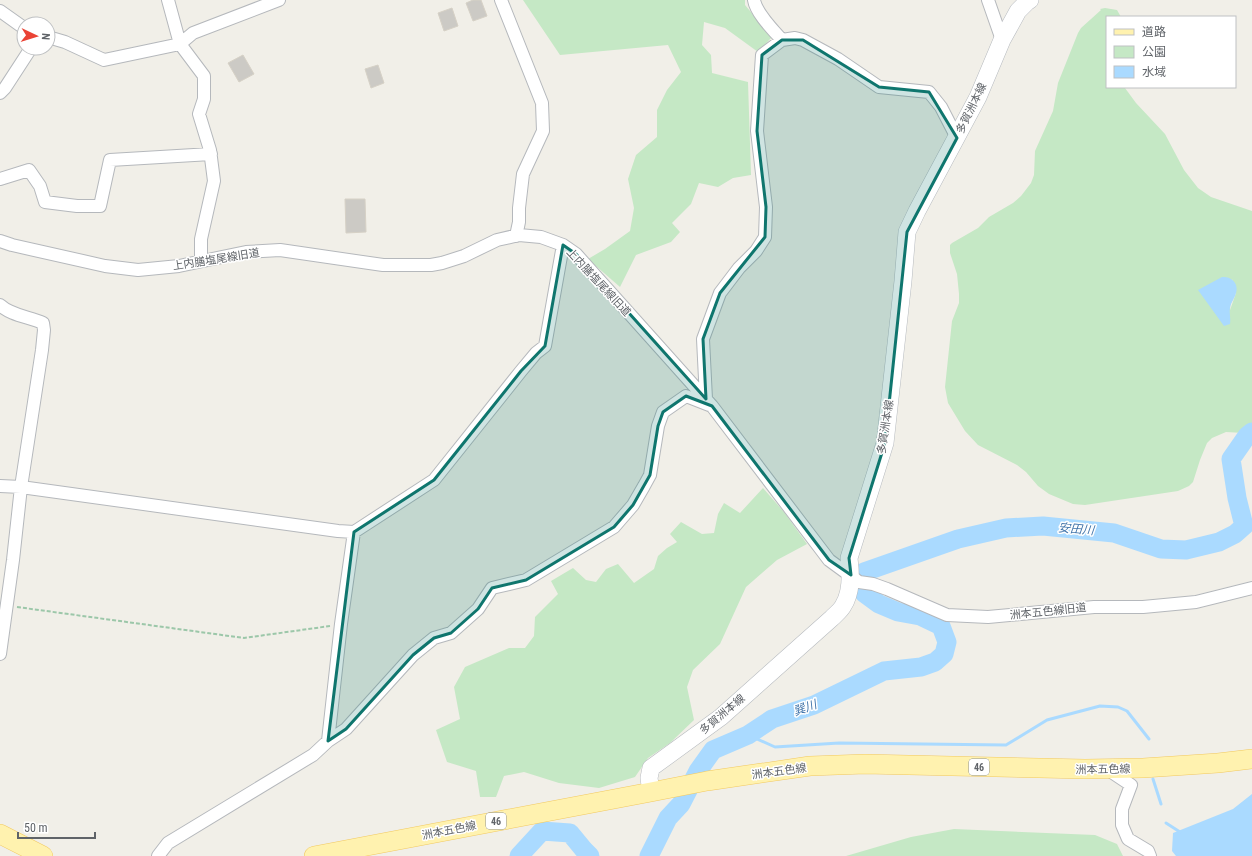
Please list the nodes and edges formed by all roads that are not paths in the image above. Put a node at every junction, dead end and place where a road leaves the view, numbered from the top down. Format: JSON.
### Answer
{"nodes":[{"id":1,"x":168,"y":0,"type":"edge"},
{"id":2,"x":279,"y":0,"type":"edge"},
{"id":3,"x":501,"y":0,"type":"edge"},
{"id":4,"x":754,"y":0,"type":"edge"},
{"id":5,"x":988,"y":0,"type":"edge"},
{"id":6,"x":1030,"y":0,"type":"edge"},
{"id":7,"x":0,"y":11,"type":"edge"},
{"id":8,"x":16,"y":22,"type":"edge"},
{"id":9,"x":56,"y":39,"type":"edge"},
{"id":10,"x":782,"y":40,"type":"junction"},
{"id":11,"x":1002,"y":40,"type":"junction"},
{"id":12,"x":180,"y":44,"type":"junction"},
{"id":13,"x":26,"y":56,"type":"edge"},
{"id":14,"x":0,"y":93,"type":"edge"},
{"id":15,"x":957,"y":138,"type":"junction"},
{"id":16,"x":211,"y":154,"type":"junction"},
{"id":17,"x":0,"y":180,"type":"edge"},
{"id":18,"x":516,"y":236,"type":"junction"},
{"id":19,"x":0,"y":241,"type":"edge"},
{"id":20,"x":564,"y":245,"type":"junction"},
{"id":21,"x":201,"y":261,"type":"junction"},
{"id":22,"x":0,"y":305,"type":"edge"},
{"id":23,"x":709,"y":402,"type":"junction"},
{"id":24,"x":0,"y":486,"type":"edge"},
{"id":25,"x":21,"y":487,"type":"junction"},
{"id":26,"x":354,"y":532,"type":"junction"},
{"id":27,"x":855,"y":578,"type":"junction"},
{"id":28,"x":1252,"y":588,"type":"edge"},
{"id":29,"x":0,"y":654,"type":"edge"},
{"id":30,"x":328,"y":741,"type":"junction"},
{"id":31,"x":1251,"y":757,"type":"edge"},
{"id":32,"x":1107,"y":769,"type":"junction"},
{"id":33,"x":650,"y":792,"type":"junction"},
{"id":34,"x":0,"y":834,"type":"edge"},
{"id":35,"x":43,"y":856,"type":"edge"},
{"id":36,"x":158,"y":856,"type":"edge"},
{"id":37,"x":314,"y":856,"type":"edge"},
{"id":38,"x":1150,"y":856,"type":"edge"}],
"edges":[{"from":1,"to":12,"type":"street"},
{"from":2,"to":12,"type":"street"},
{"from":3,"to":18,"type":"street"},
{"from":4,"to":10,"type":"street"},
{"from":5,"to":11,"type":"street"},
{"from":6,"to":11,"type":"main road","name":"多賀洲本線"},
{"from":7,"to":8,"type":"street"},
{"from":9,"to":12,"type":"street"},
{"from":10,"to":15,"type":"street"},
{"from":10,"to":23,"type":"street"},
{"from":11,"to":15,"type":"main road","name":"多賀洲本線"},
{"from":12,"to":16,"type":"street"},
{"from":13,"to":14,"type":"street"},
{"from":15,"to":27,"type":"main road","name":"多賀洲本線"},
{"from":16,"to":17,"type":"street"},
{"from":16,"to":21,"type":"street"},
{"from":18,"to":20,"type":"street","name":"上内膳塩尾線旧道"},
{"from":18,"to":21,"type":"street","name":"上内膳塩尾線旧道"},
{"from":19,"to":21,"type":"street","name":"上内膳塩尾線旧道"},
{"from":20,"to":23,"type":"street","name":"上内膳塩尾線旧道"},
{"from":20,"to":26,"type":"street"},
{"from":22,"to":25,"type":"street"},
{"from":23,"to":27,"type":"street","name":"上内膳塩尾線旧道"},
{"from":23,"to":30,"type":"street"},
{"from":24,"to":25,"type":"street"},
{"from":25,"to":26,"type":"street"},
{"from":25,"to":29,"type":"street"},
{"from":26,"to":30,"type":"street"},
{"from":27,"to":28,"type":"street","name":"洲本五色線旧道"},
{"from":27,"to":33,"type":"main road","name":"多賀洲本線"},
{"from":30,"to":36,"type":"street"},
{"from":31,"to":32,"type":"main road","name":"洲本五色線","number":"46"},
{"from":32,"to":33,"type":"main road","name":"洲本五色線","number":"46"},
{"from":32,"to":38,"type":"street"},
{"from":33,"to":37,"type":"main road","name":"洲本五色線","number":"46"},
{"from":34,"to":35,"type":"main road"}]}
